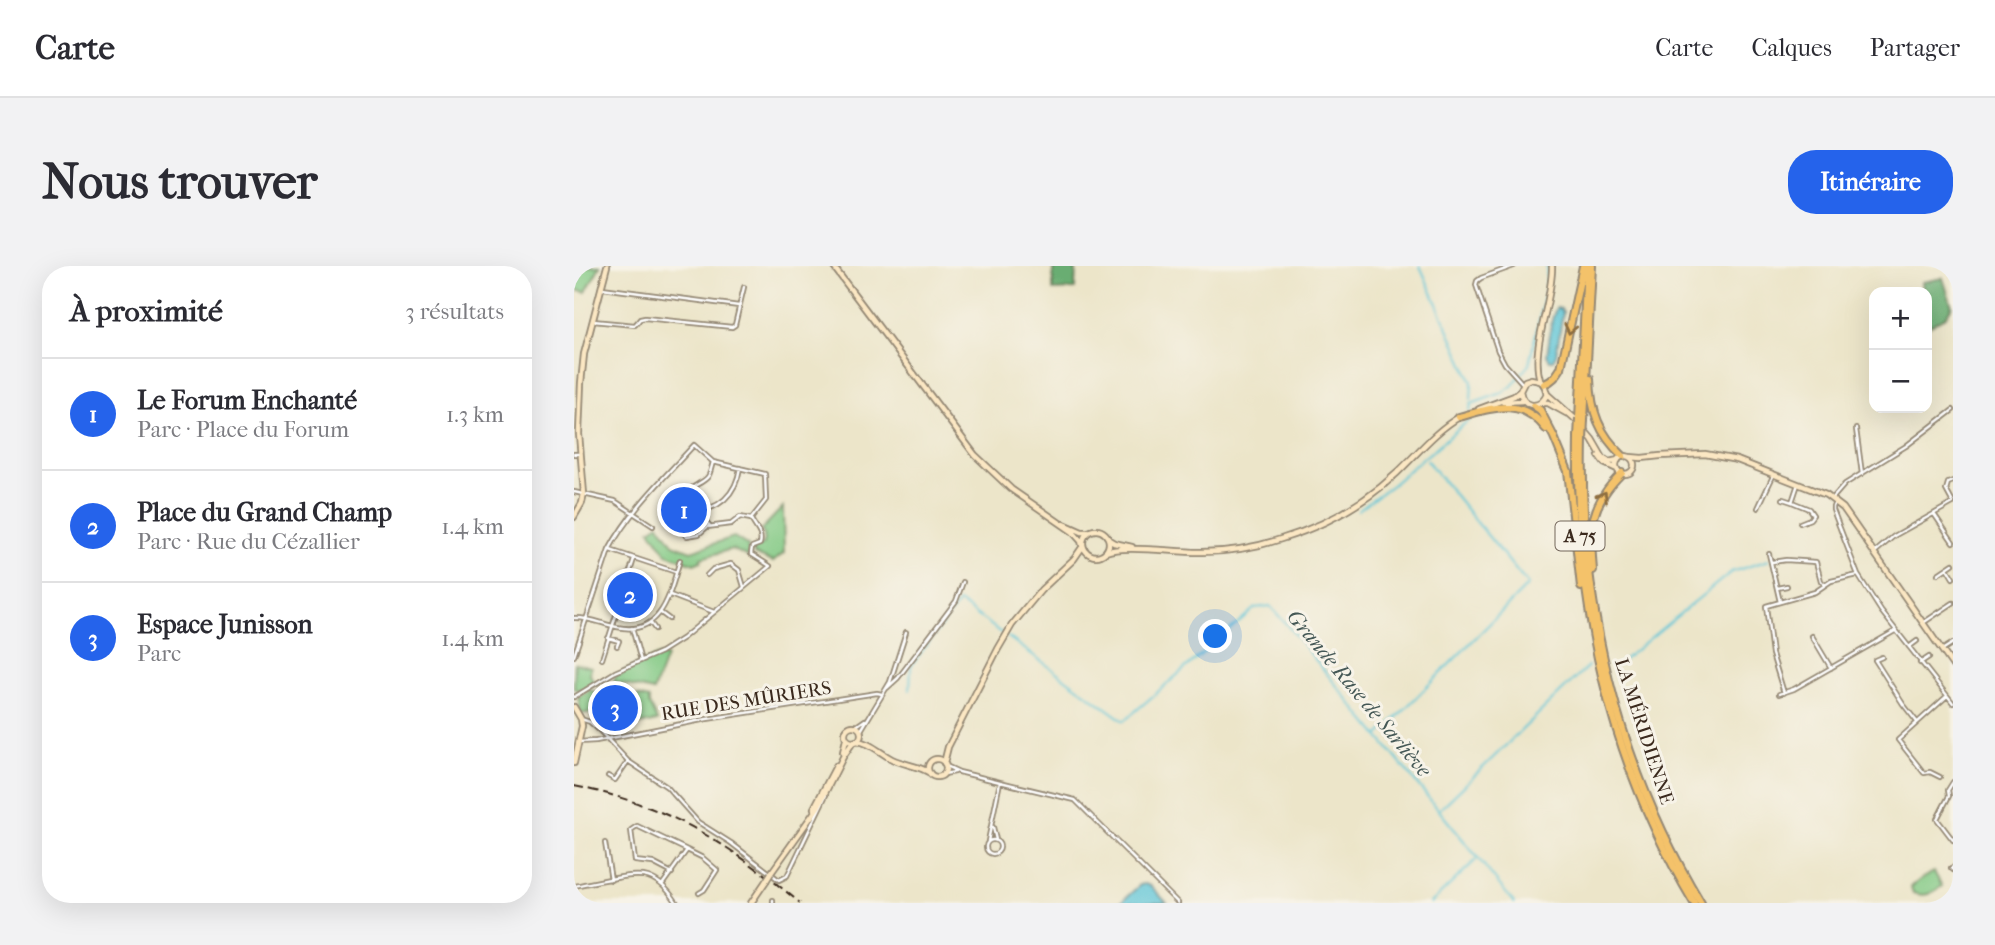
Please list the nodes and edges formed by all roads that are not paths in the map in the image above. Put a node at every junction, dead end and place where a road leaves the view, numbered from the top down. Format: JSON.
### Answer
{"nodes":[{"id":1,"x":607,"y":266,"type":"edge"},
{"id":2,"x":833,"y":266,"type":"edge"},
{"id":3,"x":1514,"y":266,"type":"edge"},
{"id":4,"x":1552,"y":266,"type":"edge"},
{"id":5,"x":1585,"y":266,"type":"edge"},
{"id":6,"x":1592,"y":266,"type":"edge"},
{"id":7,"x":744,"y":287,"type":"dead end"},
{"id":8,"x":602,"y":288,"type":"junction"},
{"id":9,"x":739,"y":306,"type":"junction"},
{"id":10,"x":593,"y":321,"type":"junction"},
{"id":11,"x":1589,"y":336,"type":"junction"},
{"id":12,"x":1537,"y":363,"type":"junction"},
{"id":13,"x":1531,"y":379,"type":"junction"},
{"id":14,"x":1520,"y":380,"type":"junction"},
{"id":15,"x":1542,"y":382,"type":"junction"},
{"id":16,"x":1520,"y":391,"type":"junction"},
{"id":17,"x":1546,"y":394,"type":"junction"},
{"id":18,"x":1523,"y":401,"type":"junction"},
{"id":19,"x":1495,"y":403,"type":"junction"},
{"id":20,"x":1538,"y":404,"type":"junction"},
{"id":21,"x":1953,"y":410,"type":"edge"},
{"id":22,"x":577,"y":411,"type":"edge"},
{"id":23,"x":1459,"y":417,"type":"junction"},
{"id":24,"x":1581,"y":419,"type":"junction"},
{"id":25,"x":1856,"y":429,"type":"dead end"},
{"id":26,"x":574,"y":454,"type":"edge"},
{"id":27,"x":581,"y":454,"type":"junction"},
{"id":28,"x":1653,"y":457,"type":"junction"},
{"id":29,"x":1623,"y":458,"type":"junction"},
{"id":30,"x":1564,"y":460,"type":"junction"},
{"id":31,"x":713,"y":462,"type":"junction"},
{"id":32,"x":1633,"y":467,"type":"junction"},
{"id":33,"x":740,"y":468,"type":"junction"},
{"id":34,"x":1620,"y":471,"type":"junction"},
{"id":35,"x":1774,"y":474,"type":"junction"},
{"id":36,"x":1861,"y":474,"type":"junction"},
{"id":37,"x":1953,"y":481,"type":"edge"},
{"id":38,"x":1798,"y":484,"type":"junction"},
{"id":39,"x":574,"y":492,"type":"edge"},
{"id":40,"x":688,"y":492,"type":"junction"},
{"id":41,"x":584,"y":494,"type":"junction"},
{"id":42,"x":1783,"y":499,"type":"dead end"},
{"id":43,"x":1834,"y":500,"type":"junction"},
{"id":44,"x":1792,"y":502,"type":"junction"},
{"id":45,"x":1953,"y":503,"type":"edge"},
{"id":46,"x":1758,"y":508,"type":"dead end"},
{"id":47,"x":692,"y":511,"type":"dead end"},
{"id":48,"x":698,"y":511,"type":"junction"},
{"id":49,"x":633,"y":512,"type":"junction"},
{"id":50,"x":1934,"y":514,"type":"junction"},
{"id":51,"x":574,"y":517,"type":"edge"},
{"id":52,"x":751,"y":519,"type":"junction"},
{"id":53,"x":1054,"y":519,"type":"junction"},
{"id":54,"x":1800,"y":523,"type":"dead end"},
{"id":55,"x":653,"y":526,"type":"dead end"},
{"id":56,"x":710,"y":527,"type":"junction"},
{"id":57,"x":1953,"y":529,"type":"edge"},
{"id":58,"x":1088,"y":532,"type":"junction"},
{"id":59,"x":1947,"y":533,"type":"junction"},
{"id":60,"x":1109,"y":540,"type":"junction"},
{"id":61,"x":1953,"y":542,"type":"edge"},
{"id":62,"x":1082,"y":546,"type":"junction"},
{"id":63,"x":609,"y":550,"type":"junction"},
{"id":64,"x":1151,"y":550,"type":"junction"},
{"id":65,"x":1106,"y":552,"type":"junction"},
{"id":66,"x":1874,"y":553,"type":"junction"},
{"id":67,"x":1769,"y":554,"type":"dead end"},
{"id":68,"x":1089,"y":555,"type":"junction"},
{"id":69,"x":634,"y":559,"type":"junction"},
{"id":70,"x":680,"y":560,"type":"dead end"},
{"id":71,"x":1772,"y":562,"type":"junction"},
{"id":72,"x":1953,"y":564,"type":"edge"},
{"id":73,"x":1947,"y":568,"type":"junction"},
{"id":74,"x":676,"y":572,"type":"junction"},
{"id":75,"x":707,"y":575,"type":"dead end"},
{"id":76,"x":1858,"y":575,"type":"junction"},
{"id":77,"x":1938,"y":575,"type":"dead end"},
{"id":78,"x":1953,"y":578,"type":"edge"},
{"id":79,"x":1052,"y":580,"type":"junction"},
{"id":80,"x":626,"y":582,"type":"junction"},
{"id":81,"x":964,"y":582,"type":"dead end"},
{"id":82,"x":1825,"y":585,"type":"junction"},
{"id":83,"x":1787,"y":586,"type":"dead end"},
{"id":84,"x":744,"y":587,"type":"junction"},
{"id":85,"x":1777,"y":588,"type":"junction"},
{"id":86,"x":670,"y":594,"type":"junction"},
{"id":87,"x":621,"y":600,"type":"junction"},
{"id":88,"x":1780,"y":602,"type":"junction"},
{"id":89,"x":1953,"y":603,"type":"edge"},
{"id":90,"x":714,"y":612,"type":"junction"},
{"id":91,"x":661,"y":613,"type":"junction"},
{"id":92,"x":574,"y":618,"type":"edge"},
{"id":93,"x":586,"y":618,"type":"junction"},
{"id":94,"x":669,"y":619,"type":"dead end"},
{"id":95,"x":650,"y":622,"type":"junction"},
{"id":96,"x":1923,"y":623,"type":"junction"},
{"id":97,"x":612,"y":626,"type":"junction"},
{"id":98,"x":632,"y":628,"type":"junction"},
{"id":99,"x":656,"y":629,"type":"dead end"},
{"id":100,"x":1595,"y":630,"type":"junction"},
{"id":101,"x":1895,"y":631,"type":"junction"},
{"id":102,"x":906,"y":632,"type":"dead end"},
{"id":103,"x":1812,"y":636,"type":"dead end"},
{"id":104,"x":608,"y":638,"type":"junction"},
{"id":105,"x":1917,"y":641,"type":"dead end"},
{"id":106,"x":576,"y":642,"type":"edge"},
{"id":107,"x":1953,"y":643,"type":"edge"},
{"id":108,"x":617,"y":646,"type":"dead end"},
{"id":109,"x":1908,"y":648,"type":"junction"},
{"id":110,"x":1942,"y":650,"type":"junction"},
{"id":111,"x":574,"y":656,"type":"edge"},
{"id":112,"x":1882,"y":657,"type":"dead end"},
{"id":113,"x":1929,"y":657,"type":"dead end"},
{"id":114,"x":602,"y":659,"type":"dead end"},
{"id":115,"x":641,"y":661,"type":"junction"},
{"id":116,"x":1920,"y":663,"type":"junction"},
{"id":117,"x":1953,"y":666,"type":"edge"},
{"id":118,"x":1830,"y":668,"type":"junction"},
{"id":119,"x":887,"y":688,"type":"junction"},
{"id":120,"x":1784,"y":693,"type":"junction"},
{"id":121,"x":879,"y":694,"type":"junction"},
{"id":122,"x":1779,"y":694,"type":"dead end"},
{"id":123,"x":1947,"y":696,"type":"junction"},
{"id":124,"x":574,"y":697,"type":"edge"},
{"id":125,"x":1953,"y":703,"type":"edge"},
{"id":126,"x":574,"y":707,"type":"edge"},
{"id":127,"x":578,"y":713,"type":"junction"},
{"id":128,"x":868,"y":718,"type":"junction"},
{"id":129,"x":581,"y":719,"type":"junction"},
{"id":130,"x":1917,"y":722,"type":"junction"},
{"id":131,"x":855,"y":727,"type":"junction"},
{"id":132,"x":860,"y":733,"type":"junction"},
{"id":133,"x":607,"y":738,"type":"junction"},
{"id":134,"x":846,"y":739,"type":"junction"},
{"id":135,"x":854,"y":742,"type":"junction"},
{"id":136,"x":577,"y":746,"type":"edge"},
{"id":137,"x":948,"y":747,"type":"junction"},
{"id":138,"x":876,"y":749,"type":"junction"},
{"id":139,"x":938,"y":760,"type":"junction"},
{"id":140,"x":628,"y":761,"type":"junction"},
{"id":141,"x":574,"y":763,"type":"edge"},
{"id":142,"x":930,"y":764,"type":"junction"},
{"id":143,"x":945,"y":764,"type":"junction"},
{"id":144,"x":912,"y":765,"type":"junction"},
{"id":145,"x":834,"y":770,"type":"junction"},
{"id":146,"x":959,"y":772,"type":"junction"},
{"id":147,"x":930,"y":773,"type":"junction"},
{"id":148,"x":944,"y":774,"type":"junction"},
{"id":149,"x":608,"y":776,"type":"dead end"},
{"id":150,"x":1940,"y":778,"type":"dead end"},
{"id":151,"x":1000,"y":782,"type":"junction"},
{"id":152,"x":1953,"y":782,"type":"edge"},
{"id":153,"x":826,"y":794,"type":"junction"},
{"id":154,"x":805,"y":824,"type":"junction"},
{"id":155,"x":992,"y":824,"type":"junction"},
{"id":156,"x":996,"y":840,"type":"junction"},
{"id":157,"x":1953,"y":840,"type":"edge"},
{"id":158,"x":988,"y":841,"type":"junction"},
{"id":159,"x":605,"y":843,"type":"dead end"},
{"id":160,"x":687,"y":850,"type":"junction"},
{"id":161,"x":672,"y":873,"type":"junction"},
{"id":162,"x":611,"y":880,"type":"junction"},
{"id":163,"x":662,"y":885,"type":"junction"},
{"id":164,"x":574,"y":886,"type":"edge"},
{"id":165,"x":699,"y":893,"type":"dead end"},
{"id":166,"x":677,"y":903,"type":"edge"},
{"id":167,"x":751,"y":903,"type":"edge"},
{"id":168,"x":1178,"y":903,"type":"edge"},
{"id":169,"x":1693,"y":903,"type":"edge"},
{"id":170,"x":1703,"y":903,"type":"edge"}],
"edges":[{"from":1,"to":8,"type":"main road"},
{"from":2,"to":53,"type":"main road"},
{"from":3,"to":14,"type":"street"},
{"from":4,"to":12,"type":"main road"},
{"from":5,"to":15,"type":"highway","one_way":true},
{"from":5,"to":24,"type":"highway","name":"LA MÉRIDIENNE","number":"A 75"},
{"from":6,"to":11,"type":"highway","name":"LA MÉRIDIENNE","number":"A 75"},
{"from":7,"to":9,"type":"street"},
{"from":8,"to":9,"type":"street"},
{"from":8,"to":10,"type":"main road"},
{"from":9,"to":10,"type":"street"},
{"from":10,"to":22,"type":"main road"},
{"from":11,"to":24,"type":"highway","name":"LA MÉRIDIENNE","number":"A 75"},
{"from":11,"to":29,"type":"highway"},
{"from":12,"to":13,"type":"main road"},
{"from":12,"to":15,"type":"main road"},
{"from":13,"to":14,"type":"main road"},
{"from":13,"to":15,"type":"main road"},
{"from":14,"to":16,"type":"main road"},
{"from":15,"to":17,"type":"main road"},
{"from":16,"to":18,"type":"main road"},
{"from":16,"to":19,"type":"main road"},
{"from":17,"to":20,"type":"main road"},
{"from":17,"to":29,"type":"main road"},
{"from":18,"to":19,"type":"main road"},
{"from":18,"to":20,"type":"main road"},
{"from":19,"to":23,"type":"main road"},
{"from":20,"to":30,"type":"highway"},
{"from":20,"to":34,"type":"main road"},
{"from":21,"to":36,"type":"street"},
{"from":22,"to":27,"type":"main road"},
{"from":23,"to":30,"type":"highway"},
{"from":23,"to":64,"type":"main road"},
{"from":24,"to":100,"type":"highway","name":"LA MÉRIDIENNE","number":"A 75","bridge":true},
{"from":25,"to":36,"type":"street"},
{"from":26,"to":27,"type":"street"},
{"from":27,"to":41,"type":"main road"},
{"from":28,"to":29,"type":"main road"},
{"from":28,"to":32,"type":"main road"},
{"from":28,"to":35,"type":"main road"},
{"from":29,"to":32,"type":"main road"},
{"from":29,"to":34,"type":"main road"},
{"from":30,"to":100,"type":"highway"},
{"from":31,"to":33,"type":"street"},
{"from":31,"to":40,"type":"street"},
{"from":31,"to":49,"type":"street"},
{"from":32,"to":34,"type":"main road"},
{"from":33,"to":48,"type":"street"},
{"from":33,"to":52,"type":"street"},
{"from":100,"to":34,"type":"highway","one_way":true},
{"from":35,"to":38,"type":"main road"},
{"from":35,"to":46,"type":"street"},
{"from":36,"to":43,"type":"street"},
{"from":37,"to":45,"type":"street"},
{"from":38,"to":43,"type":"main road"},
{"from":38,"to":44,"type":"street"},
{"from":39,"to":41,"type":"street"},
{"from":40,"to":48,"type":"street"},
{"from":40,"to":56,"type":"street"},
{"from":41,"to":49,"type":"street"},
{"from":41,"to":51,"type":"main road"},
{"from":42,"to":44,"type":"street"},
{"from":43,"to":66,"type":"main road"},
{"from":43,"to":76,"type":"street"},
{"from":44,"to":54,"type":"street"},
{"from":45,"to":50,"type":"street"},
{"from":47,"to":48,"type":"street"},
{"from":48,"to":56,"type":"street"},
{"from":49,"to":55,"type":"street"},
{"from":49,"to":63,"type":"street"},
{"from":50,"to":59,"type":"street"},
{"from":50,"to":66,"type":"street"},
{"from":52,"to":56,"type":"street"},
{"from":52,"to":84,"type":"street"},
{"from":53,"to":58,"type":"main road"},
{"from":53,"to":62,"type":"main road"},
{"from":57,"to":59,"type":"street"},
{"from":58,"to":60,"type":"main road"},
{"from":58,"to":62,"type":"main road"},
{"from":59,"to":61,"type":"street"},
{"from":60,"to":64,"type":"main road"},
{"from":60,"to":65,"type":"main road"},
{"from":62,"to":68,"type":"main road"},
{"from":62,"to":79,"type":"main road"},
{"from":63,"to":69,"type":"street"},
{"from":63,"to":93,"type":"street"},
{"from":64,"to":65,"type":"main road"},
{"from":65,"to":68,"type":"main road"},
{"from":66,"to":96,"type":"main road"},
{"from":67,"to":71,"type":"street"},
{"from":68,"to":79,"type":"main road"},
{"from":69,"to":74,"type":"street"},
{"from":69,"to":80,"type":"street"},
{"from":70,"to":74,"type":"street"},
{"from":71,"to":82,"type":"street"},
{"from":71,"to":85,"type":"street"},
{"from":72,"to":73,"type":"street"},
{"from":73,"to":77,"type":"street"},
{"from":73,"to":78,"type":"street"},
{"from":74,"to":86,"type":"street"},
{"from":75,"to":84,"type":"street"},
{"from":76,"to":82,"type":"street"},
{"from":76,"to":101,"type":"street"},
{"from":79,"to":137,"type":"main road"},
{"from":80,"to":87,"type":"street"},
{"from":80,"to":87,"type":"street"},
{"from":81,"to":119,"type":"street"},
{"from":82,"to":88,"type":"street"},
{"from":83,"to":85,"type":"street"},
{"from":84,"to":90,"type":"street"},
{"from":85,"to":88,"type":"street"},
{"from":86,"to":90,"type":"street"},
{"from":86,"to":91,"type":"street"},
{"from":87,"to":97,"type":"street"},
{"from":88,"to":120,"type":"street"},
{"from":89,"to":96,"type":"street"},
{"from":90,"to":115,"type":"street"},
{"from":91,"to":94,"type":"street"},
{"from":91,"to":95,"type":"street"},
{"from":92,"to":93,"type":"street"},
{"from":93,"to":97,"type":"street"},
{"from":93,"to":106,"type":"street"},
{"from":95,"to":98,"type":"street"},
{"from":95,"to":99,"type":"street"},
{"from":96,"to":110,"type":"main road"},
{"from":97,"to":98,"type":"street"},
{"from":97,"to":104,"type":"street"},
{"from":98,"to":115,"type":"street"},
{"from":100,"to":169,"type":"highway","name":"LA MÉRIDIENNE","number":"A 75"},
{"from":100,"to":170,"type":"highway","name":"LA MÉRIDIENNE","number":"A 75"},
{"from":101,"to":109,"type":"street"},
{"from":101,"to":118,"type":"street"},
{"from":102,"to":119,"type":"street"},
{"from":103,"to":118,"type":"street"},
{"from":104,"to":108,"type":"street"},
{"from":104,"to":114,"type":"street"},
{"from":105,"to":109,"type":"street"},
{"from":106,"to":111,"type":"street"},
{"from":107,"to":110,"type":"street"},
{"from":109,"to":116,"type":"street"},
{"from":110,"to":117,"type":"main road"},
{"from":112,"to":130,"type":"street"},
{"from":113,"to":116,"type":"street"},
{"from":115,"to":124,"type":"street"},
{"from":116,"to":123,"type":"street"},
{"from":118,"to":120,"type":"street"},
{"from":119,"to":121,"type":"street"},
{"from":120,"to":122,"type":"street"},
{"from":121,"to":128,"type":"street"},
{"from":121,"to":133,"type":"street","name":"RUE DES MÛRIERS"},
{"from":123,"to":125,"type":"street"},
{"from":123,"to":130,"type":"street"},
{"from":126,"to":127,"type":"main road"},
{"from":127,"to":129,"type":"main road"},
{"from":127,"to":136,"type":"main road"},
{"from":128,"to":131,"type":"street"},
{"from":128,"to":132,"type":"street"},
{"from":129,"to":133,"type":"street"},
{"from":129,"to":136,"type":"main road"},
{"from":130,"to":150,"type":"street"},
{"from":131,"to":132,"type":"main road"},
{"from":131,"to":134,"type":"main road"},
{"from":132,"to":135,"type":"main road"},
{"from":132,"to":138,"type":"main road"},
{"from":133,"to":136,"type":"street","name":"RUE DES MÛRIERS"},
{"from":133,"to":140,"type":"street"},
{"from":134,"to":135,"type":"main road"},
{"from":134,"to":145,"type":"main road"},
{"from":135,"to":138,"type":"main road"},
{"from":135,"to":153,"type":"main road"},
{"from":136,"to":141,"type":"main road"},
{"from":137,"to":139,"type":"main road"},
{"from":137,"to":143,"type":"main road"},
{"from":138,"to":144,"type":"main road"},
{"from":139,"to":142,"type":"main road"},
{"from":139,"to":143,"type":"main road"},
{"from":140,"to":149,"type":"street"},
{"from":140,"to":153,"type":"street"},
{"from":142,"to":144,"type":"main road"},
{"from":142,"to":147,"type":"main road"},
{"from":143,"to":146,"type":"street"},
{"from":143,"to":148,"type":"main road"},
{"from":144,"to":147,"type":"main road"},
{"from":145,"to":153,"type":"street"},
{"from":145,"to":154,"type":"main road"},
{"from":146,"to":148,"type":"street"},
{"from":146,"to":151,"type":"street"},
{"from":147,"to":148,"type":"main road"},
{"from":151,"to":155,"type":"street"},
{"from":151,"to":168,"type":"street"},
{"from":152,"to":157,"type":"street"},
{"from":153,"to":154,"type":"main road"},
{"from":154,"to":167,"type":"main road","bridge":true},
{"from":155,"to":156,"type":"street"},
{"from":155,"to":158,"type":"street"},
{"from":156,"to":158,"type":"street"},
{"from":156,"to":158,"type":"street"},
{"from":159,"to":162,"type":"street"},
{"from":160,"to":161,"type":"street"},
{"from":160,"to":161,"type":"street"},
{"from":160,"to":165,"type":"street"},
{"from":161,"to":163,"type":"street"},
{"from":162,"to":163,"type":"street"},
{"from":162,"to":164,"type":"street"},
{"from":163,"to":166,"type":"street"}]}
